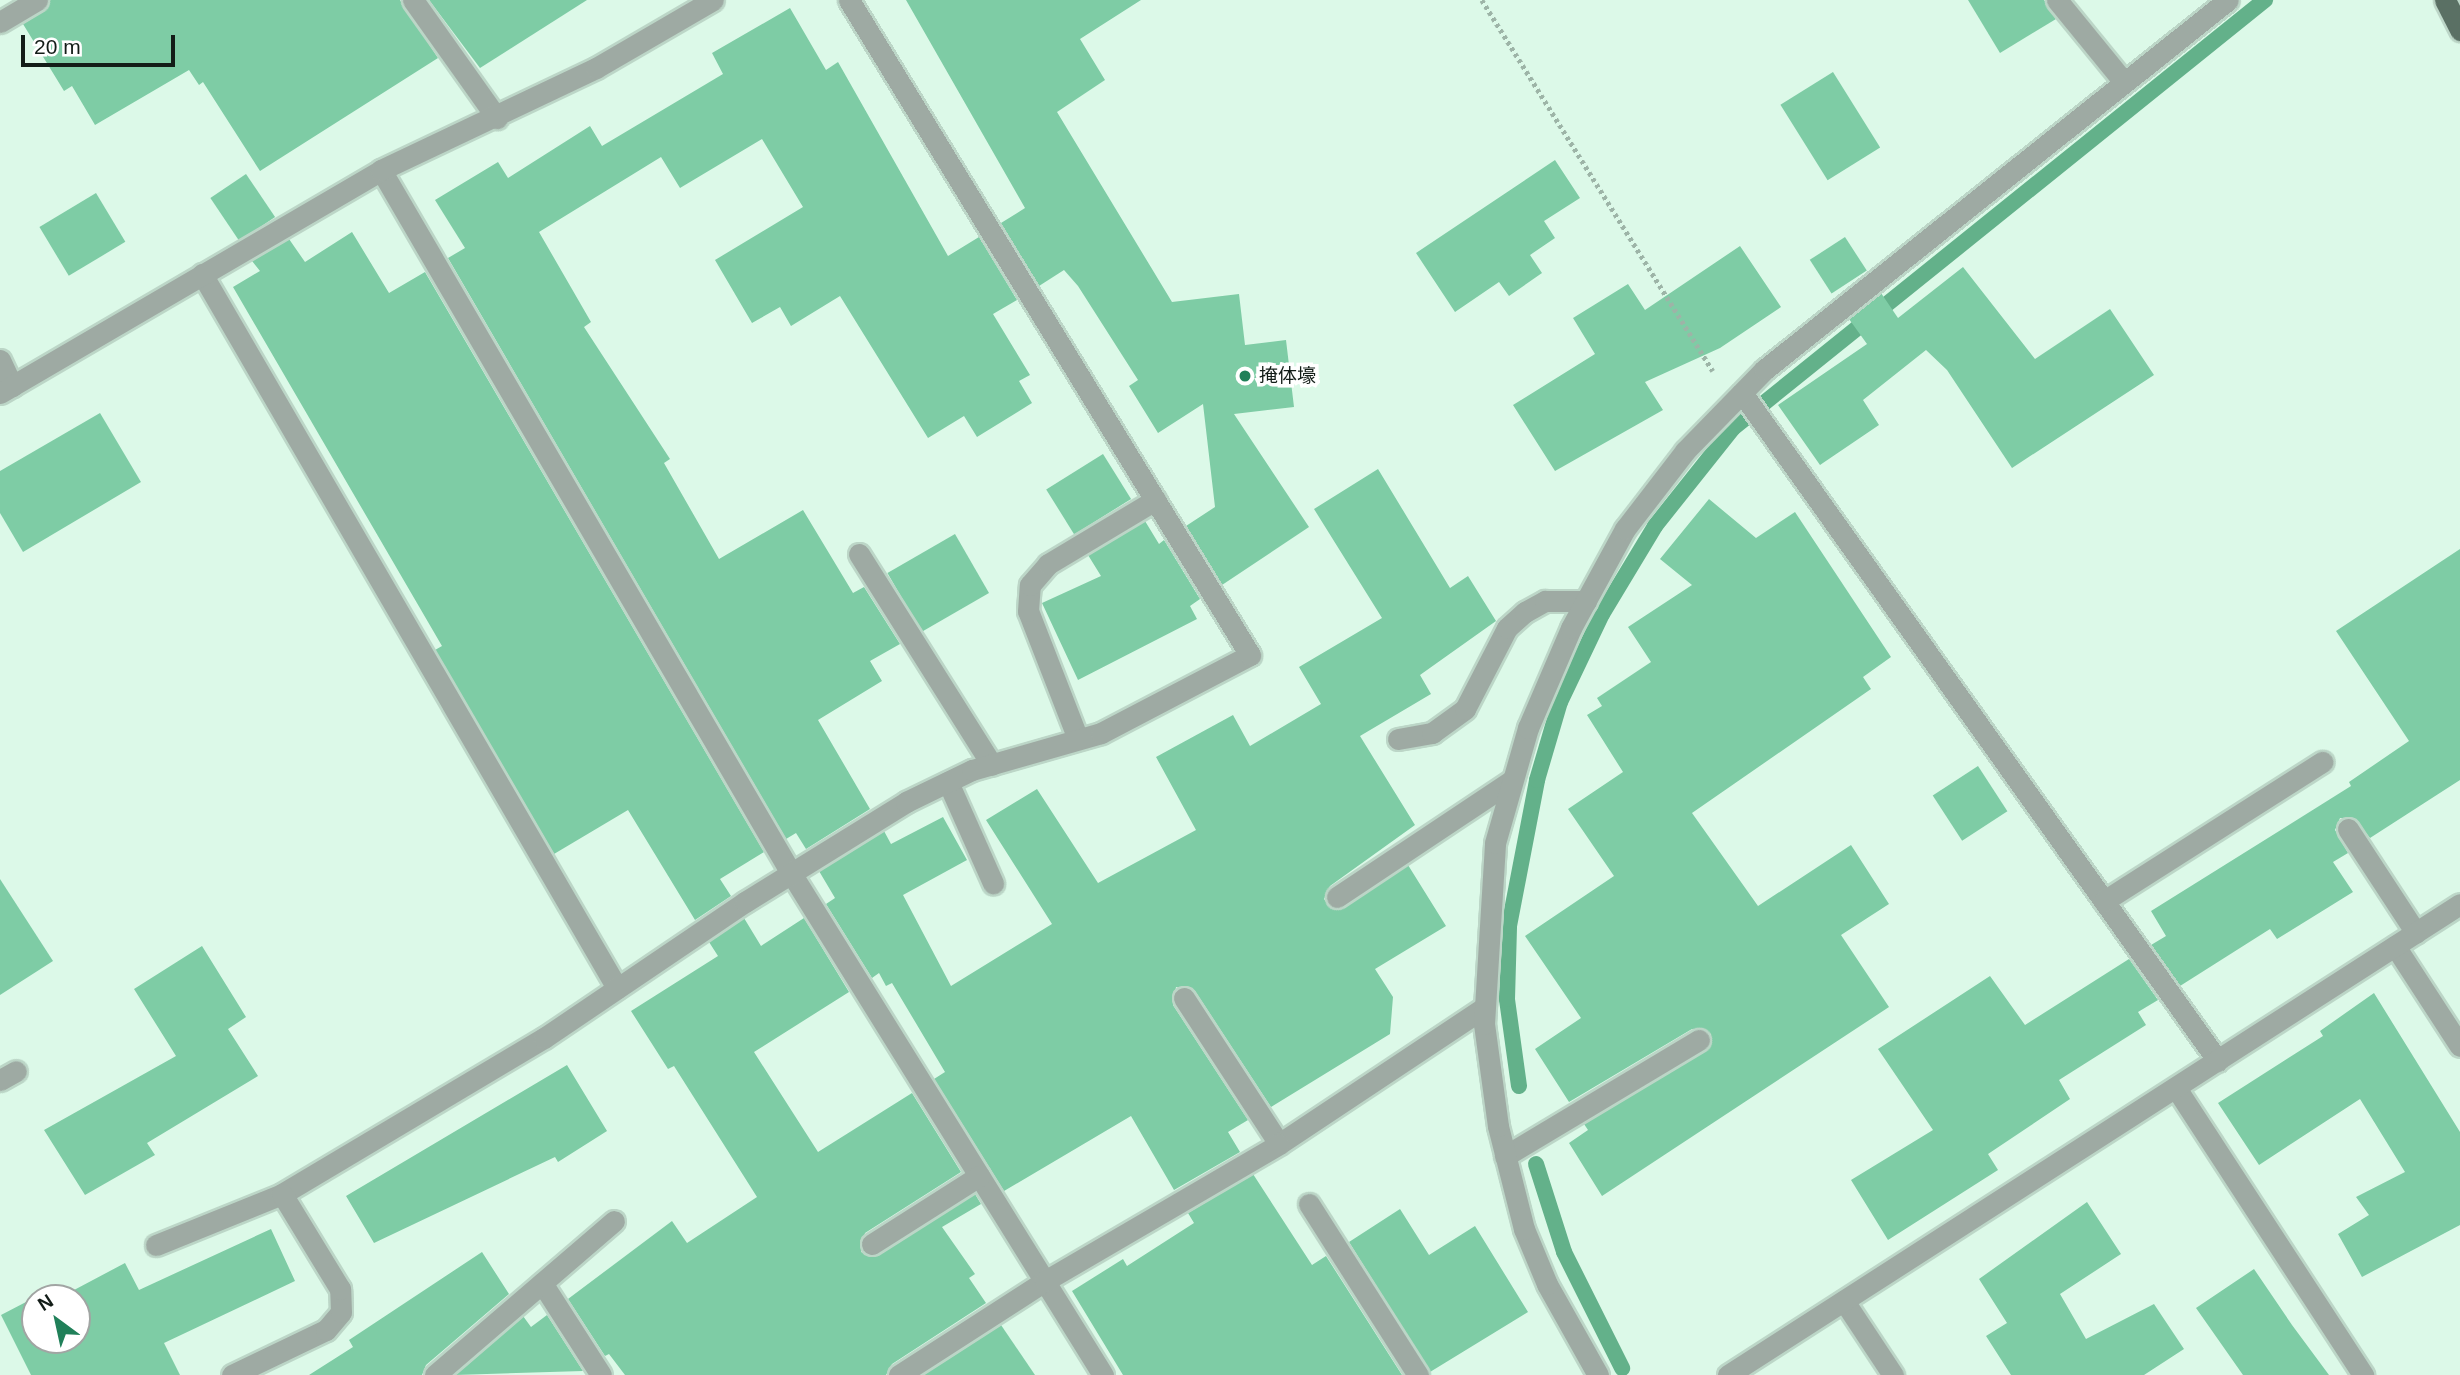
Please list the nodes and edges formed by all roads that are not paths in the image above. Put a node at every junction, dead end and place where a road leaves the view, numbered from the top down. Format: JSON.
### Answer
{"nodes":[{"id":1,"x":37,"y":0,"type":"edge"},
{"id":2,"x":412,"y":0,"type":"edge"},
{"id":3,"x":713,"y":0,"type":"edge"},
{"id":4,"x":849,"y":0,"type":"edge"},
{"id":5,"x":2057,"y":0,"type":"edge"},
{"id":6,"x":2228,"y":0,"type":"edge"},
{"id":7,"x":2445,"y":0,"type":"edge"},
{"id":8,"x":0,"y":22,"type":"edge"},
{"id":9,"x":2460,"y":30,"type":"edge"},
{"id":10,"x":2123,"y":81,"type":"junction"},
{"id":11,"x":497,"y":118,"type":"junction"},
{"id":12,"x":381,"y":170,"type":"junction"},
{"id":13,"x":202,"y":274,"type":"junction"},
{"id":14,"x":0,"y":360,"type":"edge"},
{"id":15,"x":6,"y":389,"type":"edge"},
{"id":16,"x":1741,"y":400,"type":"junction"},
{"id":17,"x":1155,"y":500,"type":"junction"},
{"id":18,"x":859,"y":554,"type":"dead end"},
{"id":19,"x":1586,"y":601,"type":"junction"},
{"id":20,"x":1078,"y":739,"type":"junction"},
{"id":21,"x":1398,"y":739,"type":"dead end"},
{"id":22,"x":2322,"y":762,"type":"dead end"},
{"id":23,"x":992,"y":765,"type":"junction"},
{"id":24,"x":1511,"y":781,"type":"junction"},
{"id":25,"x":948,"y":782,"type":"junction"},
{"id":26,"x":2348,"y":829,"type":"dead end"},
{"id":27,"x":791,"y":873,"type":"junction"},
{"id":28,"x":993,"y":883,"type":"dead end"},
{"id":29,"x":1337,"y":897,"type":"dead end"},
{"id":30,"x":2104,"y":901,"type":"junction"},
{"id":31,"x":2460,"y":904,"type":"edge"},
{"id":32,"x":2416,"y":933,"type":"junction"},
{"id":33,"x":2395,"y":946,"type":"junction"},
{"id":34,"x":617,"y":988,"type":"junction"},
{"id":35,"x":1184,"y":998,"type":"dead end"},
{"id":36,"x":1484,"y":1008,"type":"junction"},
{"id":37,"x":1699,"y":1041,"type":"dead end"},
{"id":38,"x":2460,"y":1046,"type":"edge"},
{"id":39,"x":2218,"y":1061,"type":"junction"},
{"id":40,"x":2176,"y":1088,"type":"junction"},
{"id":41,"x":1279,"y":1144,"type":"junction"},
{"id":42,"x":1505,"y":1156,"type":"junction"},
{"id":43,"x":979,"y":1176,"type":"junction"},
{"id":44,"x":282,"y":1194,"type":"junction"},
{"id":45,"x":1309,"y":1204,"type":"dead end"},
{"id":46,"x":614,"y":1221,"type":"dead end"},
{"id":47,"x":872,"y":1244,"type":"dead end"},
{"id":48,"x":156,"y":1245,"type":"dead end"},
{"id":49,"x":1045,"y":1281,"type":"junction"},
{"id":50,"x":542,"y":1283,"type":"junction"},
{"id":51,"x":1844,"y":1301,"type":"junction"},
{"id":52,"x":232,"y":1375,"type":"edge"},
{"id":53,"x":435,"y":1375,"type":"edge"},
{"id":54,"x":601,"y":1375,"type":"edge"},
{"id":55,"x":899,"y":1375,"type":"edge"},
{"id":56,"x":1103,"y":1375,"type":"edge"},
{"id":57,"x":1418,"y":1375,"type":"edge"},
{"id":58,"x":1598,"y":1375,"type":"edge"},
{"id":59,"x":1728,"y":1375,"type":"edge"},
{"id":60,"x":1893,"y":1375,"type":"edge"},
{"id":61,"x":2363,"y":1375,"type":"edge"}],
"edges":[{"from":1,"to":8,"type":"street"},
{"from":2,"to":11,"type":"street"},
{"from":3,"to":11,"type":"street"},
{"from":4,"to":17,"type":"street"},
{"from":5,"to":10,"type":"street"},
{"from":6,"to":10,"type":"street"},
{"from":7,"to":9,"type":"main road"},
{"from":10,"to":16,"type":"street"},
{"from":11,"to":12,"type":"street"},
{"from":12,"to":13,"type":"street"},
{"from":12,"to":27,"type":"street"},
{"from":13,"to":15,"type":"street"},
{"from":13,"to":34,"type":"street"},
{"from":14,"to":15,"type":"street"},
{"from":16,"to":19,"type":"street"},
{"from":16,"to":30,"type":"street"},
{"from":17,"to":20,"type":"street"},
{"from":17,"to":20,"type":"street"},
{"from":18,"to":23,"type":"street"},
{"from":19,"to":21,"type":"street"},
{"from":19,"to":24,"type":"street"},
{"from":20,"to":23,"type":"street"},
{"from":22,"to":30,"type":"street"},
{"from":23,"to":25,"type":"street"},
{"from":24,"to":29,"type":"street"},
{"from":24,"to":36,"type":"street"},
{"from":25,"to":27,"type":"street"},
{"from":25,"to":28,"type":"street"},
{"from":26,"to":32,"type":"street"},
{"from":27,"to":34,"type":"street"},
{"from":27,"to":43,"type":"street"},
{"from":30,"to":39,"type":"street"},
{"from":31,"to":32,"type":"street"},
{"from":32,"to":33,"type":"street"},
{"from":33,"to":38,"type":"street"},
{"from":33,"to":39,"type":"street"},
{"from":34,"to":44,"type":"street"},
{"from":35,"to":41,"type":"street"},
{"from":36,"to":41,"type":"street"},
{"from":36,"to":42,"type":"street"},
{"from":37,"to":42,"type":"street"},
{"from":39,"to":40,"type":"street"},
{"from":40,"to":51,"type":"street"},
{"from":40,"to":61,"type":"street"},
{"from":41,"to":49,"type":"street"},
{"from":42,"to":58,"type":"street"},
{"from":43,"to":47,"type":"street"},
{"from":43,"to":49,"type":"street"},
{"from":44,"to":48,"type":"street"},
{"from":44,"to":52,"type":"street"},
{"from":45,"to":57,"type":"street"},
{"from":46,"to":50,"type":"street"},
{"from":49,"to":55,"type":"street"},
{"from":49,"to":56,"type":"street"},
{"from":50,"to":53,"type":"street"},
{"from":50,"to":54,"type":"street"},
{"from":51,"to":59,"type":"street"},
{"from":51,"to":60,"type":"street"}]}
